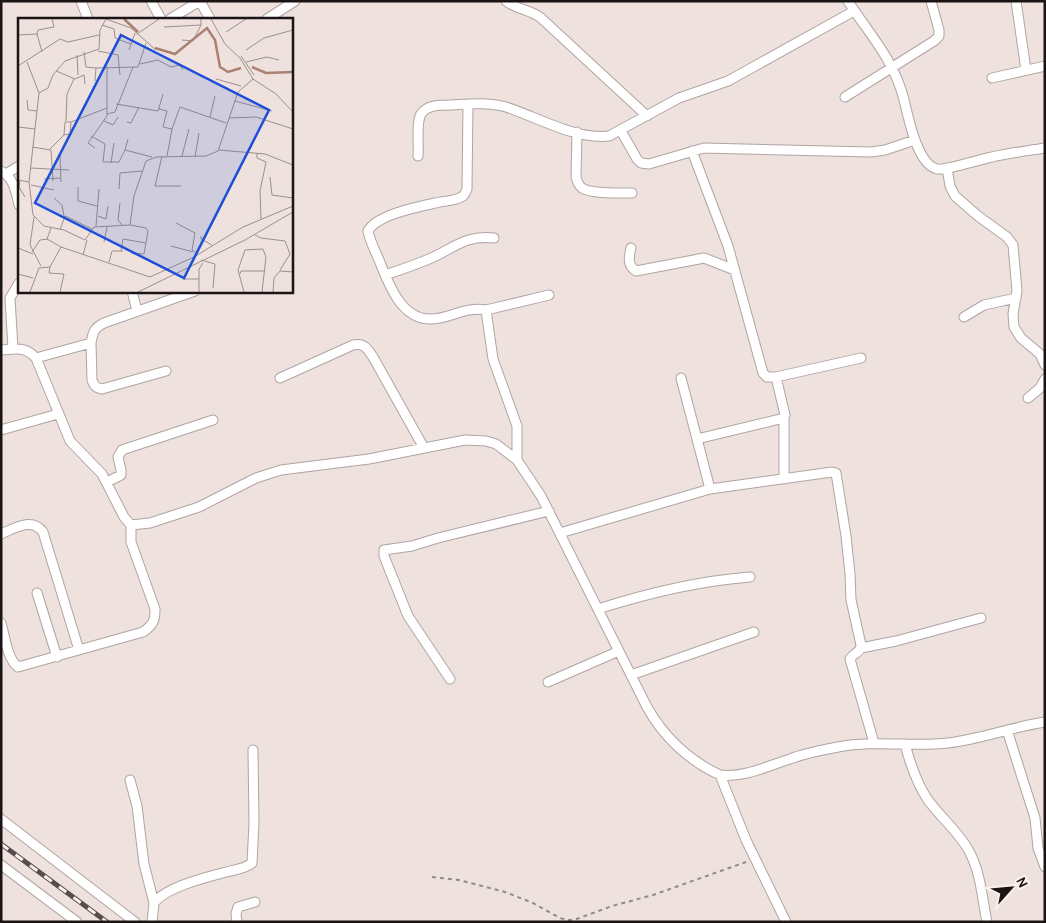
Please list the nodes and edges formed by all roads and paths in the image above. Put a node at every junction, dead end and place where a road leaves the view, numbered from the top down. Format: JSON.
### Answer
{"nodes":[{"id":1,"x":81,"y":1,"type":"edge"},
{"id":2,"x":151,"y":1,"type":"edge"},
{"id":3,"x":200,"y":1,"type":"edge"},
{"id":4,"x":295,"y":1,"type":"edge"},
{"id":5,"x":506,"y":1,"type":"edge"},
{"id":6,"x":848,"y":1,"type":"edge"},
{"id":7,"x":931,"y":1,"type":"edge"},
{"id":8,"x":1016,"y":1,"type":"edge"},
{"id":9,"x":854,"y":11,"type":"junction"},
{"id":10,"x":88,"y":18,"type":"edge"},
{"id":11,"x":160,"y":18,"type":"edge"},
{"id":12,"x":172,"y":18,"type":"edge"},
{"id":13,"x":209,"y":18,"type":"edge"},
{"id":14,"x":269,"y":18,"type":"edge"},
{"id":15,"x":893,"y":66,"type":"junction"},
{"id":16,"x":1045,"y":66,"type":"edge"},
{"id":17,"x":1026,"y":70,"type":"junction"},
{"id":18,"x":992,"y":78,"type":"dead end"},
{"id":19,"x":845,"y":97,"type":"dead end"},
{"id":20,"x":468,"y":104,"type":"junction"},
{"id":21,"x":647,"y":116,"type":"junction"},
{"id":22,"x":621,"y":131,"type":"junction"},
{"id":23,"x":577,"y":132,"type":"junction"},
{"id":24,"x":915,"y":140,"type":"junction"},
{"id":25,"x":1045,"y":148,"type":"edge"},
{"id":26,"x":692,"y":151,"type":"junction"},
{"id":27,"x":418,"y":156,"type":"dead end"},
{"id":28,"x":18,"y":166,"type":"edge"},
{"id":29,"x":947,"y":168,"type":"junction"},
{"id":30,"x":4,"y":172,"type":"edge"},
{"id":31,"x":632,"y":193,"type":"dead end"},
{"id":32,"x":18,"y":201,"type":"edge"},
{"id":33,"x":494,"y":238,"type":"dead end"},
{"id":34,"x":631,"y":248,"type":"dead end"},
{"id":35,"x":735,"y":270,"type":"junction"},
{"id":36,"x":386,"y":275,"type":"junction"},
{"id":37,"x":18,"y":284,"type":"edge"},
{"id":38,"x":132,"y":292,"type":"edge"},
{"id":39,"x":192,"y":292,"type":"edge"},
{"id":40,"x":550,"y":295,"type":"dead end"},
{"id":41,"x":1016,"y":298,"type":"junction"},
{"id":42,"x":486,"y":310,"type":"junction"},
{"id":43,"x":137,"y":311,"type":"junction"},
{"id":44,"x":964,"y":317,"type":"dead end"},
{"id":45,"x":91,"y":343,"type":"junction"},
{"id":46,"x":13,"y":349,"type":"junction"},
{"id":47,"x":1,"y":350,"type":"edge"},
{"id":48,"x":36,"y":358,"type":"junction"},
{"id":49,"x":861,"y":358,"type":"dead end"},
{"id":50,"x":1045,"y":365,"type":"edge"},
{"id":51,"x":166,"y":371,"type":"dead end"},
{"id":52,"x":280,"y":378,"type":"dead end"},
{"id":53,"x":681,"y":378,"type":"dead end"},
{"id":54,"x":776,"y":378,"type":"junction"},
{"id":55,"x":1045,"y":379,"type":"edge"},
{"id":56,"x":1028,"y":398,"type":"dead end"},
{"id":57,"x":58,"y":414,"type":"junction"},
{"id":58,"x":784,"y":418,"type":"junction"},
{"id":59,"x":213,"y":420,"type":"dead end"},
{"id":60,"x":1,"y":430,"type":"edge"},
{"id":61,"x":697,"y":439,"type":"junction"},
{"id":62,"x":424,"y":448,"type":"junction"},
{"id":63,"x":517,"y":460,"type":"junction"},
{"id":64,"x":784,"y":478,"type":"junction"},
{"id":65,"x":108,"y":482,"type":"junction"},
{"id":66,"x":710,"y":489,"type":"junction"},
{"id":67,"x":549,"y":511,"type":"junction"},
{"id":68,"x":131,"y":525,"type":"junction"},
{"id":69,"x":560,"y":533,"type":"junction"},
{"id":70,"x":1,"y":534,"type":"edge"},
{"id":71,"x":750,"y":577,"type":"dead end"},
{"id":72,"x":37,"y":593,"type":"dead end"},
{"id":73,"x":598,"y":609,"type":"junction"},
{"id":74,"x":981,"y":618,"type":"dead end"},
{"id":75,"x":1,"y":624,"type":"edge"},
{"id":76,"x":754,"y":632,"type":"dead end"},
{"id":77,"x":861,"y":648,"type":"junction"},
{"id":78,"x":79,"y":650,"type":"junction"},
{"id":79,"x":619,"y":651,"type":"junction"},
{"id":80,"x":57,"y":657,"type":"junction"},
{"id":81,"x":631,"y":675,"type":"junction"},
{"id":82,"x":450,"y":679,"type":"dead end"},
{"id":83,"x":548,"y":682,"type":"dead end"},
{"id":84,"x":1045,"y":722,"type":"edge"},
{"id":85,"x":1007,"y":730,"type":"junction"},
{"id":86,"x":874,"y":743,"type":"junction"},
{"id":87,"x":905,"y":744,"type":"junction"},
{"id":88,"x":253,"y":750,"type":"dead end"},
{"id":89,"x":720,"y":775,"type":"junction"},
{"id":90,"x":130,"y":780,"type":"dead end"},
{"id":91,"x":1,"y":819,"type":"edge"},
{"id":92,"x":755,"y":859,"type":"junction"},
{"id":93,"x":1,"y":865,"type":"edge"},
{"id":94,"x":1045,"y":868,"type":"edge"},
{"id":95,"x":432,"y":877,"type":"dead end"},
{"id":96,"x":254,"y":902,"type":"dead end"},
{"id":97,"x":154,"y":903,"type":"junction"},
{"id":98,"x":77,"y":922,"type":"edge"},
{"id":99,"x":135,"y":922,"type":"edge"},
{"id":100,"x":152,"y":922,"type":"edge"},
{"id":101,"x":237,"y":922,"type":"edge"},
{"id":102,"x":786,"y":922,"type":"edge"},
{"id":103,"x":987,"y":922,"type":"edge"}],
"edges":[{"from":1,"to":10,"type":"street"},
{"from":2,"to":11,"type":"street"},
{"from":3,"to":12,"type":"street"},
{"from":3,"to":13,"type":"street"},
{"from":4,"to":14,"type":"street"},
{"from":5,"to":21,"type":"street"},
{"from":6,"to":9,"type":"street"},
{"from":7,"to":15,"type":"street"},
{"from":8,"to":17,"type":"street"},
{"from":9,"to":15,"type":"street"},
{"from":9,"to":21,"type":"street"},
{"from":15,"to":19,"type":"street"},
{"from":15,"to":24,"type":"street"},
{"from":16,"to":17,"type":"street"},
{"from":17,"to":18,"type":"street"},
{"from":20,"to":23,"type":"street"},
{"from":20,"to":27,"type":"street"},
{"from":20,"to":36,"type":"street"},
{"from":21,"to":22,"type":"street"},
{"from":22,"to":23,"type":"street"},
{"from":22,"to":26,"type":"street"},
{"from":23,"to":31,"type":"street"},
{"from":24,"to":26,"type":"street"},
{"from":24,"to":29,"type":"street"},
{"from":25,"to":29,"type":"street"},
{"from":26,"to":35,"type":"street"},
{"from":28,"to":30,"type":"street"},
{"from":29,"to":41,"type":"street"},
{"from":30,"to":32,"type":"street"},
{"from":33,"to":36,"type":"street"},
{"from":34,"to":35,"type":"street"},
{"from":35,"to":54,"type":"street"},
{"from":36,"to":42,"type":"street"},
{"from":37,"to":46,"type":"street"},
{"from":38,"to":43,"type":"street"},
{"from":39,"to":43,"type":"street"},
{"from":40,"to":42,"type":"street"},
{"from":41,"to":44,"type":"street"},
{"from":41,"to":50,"type":"street"},
{"from":42,"to":63,"type":"street"},
{"from":43,"to":45,"type":"street"},
{"from":45,"to":48,"type":"street"},
{"from":45,"to":51,"type":"street"},
{"from":46,"to":47,"type":"street"},
{"from":46,"to":48,"type":"street"},
{"from":48,"to":57,"type":"street"},
{"from":49,"to":54,"type":"street"},
{"from":52,"to":62,"type":"street"},
{"from":53,"to":61,"type":"street"},
{"from":54,"to":58,"type":"street"},
{"from":55,"to":56,"type":"street"},
{"from":57,"to":60,"type":"street"},
{"from":57,"to":65,"type":"street"},
{"from":58,"to":61,"type":"street"},
{"from":58,"to":64,"type":"street"},
{"from":59,"to":65,"type":"street"},
{"from":61,"to":66,"type":"street"},
{"from":62,"to":63,"type":"street"},
{"from":62,"to":68,"type":"street"},
{"from":63,"to":67,"type":"street"},
{"from":64,"to":66,"type":"street"},
{"from":64,"to":77,"type":"street"},
{"from":65,"to":68,"type":"street"},
{"from":66,"to":69,"type":"street"},
{"from":67,"to":69,"type":"street"},
{"from":67,"to":82,"type":"street"},
{"from":68,"to":78,"type":"street"},
{"from":69,"to":73,"type":"street"},
{"from":70,"to":78,"type":"street"},
{"from":71,"to":73,"type":"street"},
{"from":72,"to":80,"type":"street"},
{"from":73,"to":79,"type":"street"},
{"from":74,"to":77,"type":"street"},
{"from":75,"to":80,"type":"street"},
{"from":76,"to":81,"type":"street"},
{"from":77,"to":86,"type":"street"},
{"from":78,"to":80,"type":"street"},
{"from":79,"to":81,"type":"street"},
{"from":79,"to":83,"type":"street"},
{"from":81,"to":89,"type":"street"},
{"from":84,"to":85,"type":"street"},
{"from":85,"to":87,"type":"street"},
{"from":85,"to":94,"type":"street"},
{"from":86,"to":87,"type":"street"},
{"from":86,"to":89,"type":"street"},
{"from":87,"to":103,"type":"street"},
{"from":88,"to":97,"type":"street"},
{"from":89,"to":92,"type":"street"},
{"from":90,"to":97,"type":"street"},
{"from":91,"to":99,"type":"street"},
{"from":92,"to":95,"type":"path"},
{"from":92,"to":102,"type":"street"},
{"from":93,"to":98,"type":"street"},
{"from":96,"to":101,"type":"street"},
{"from":97,"to":100,"type":"street"}]}
